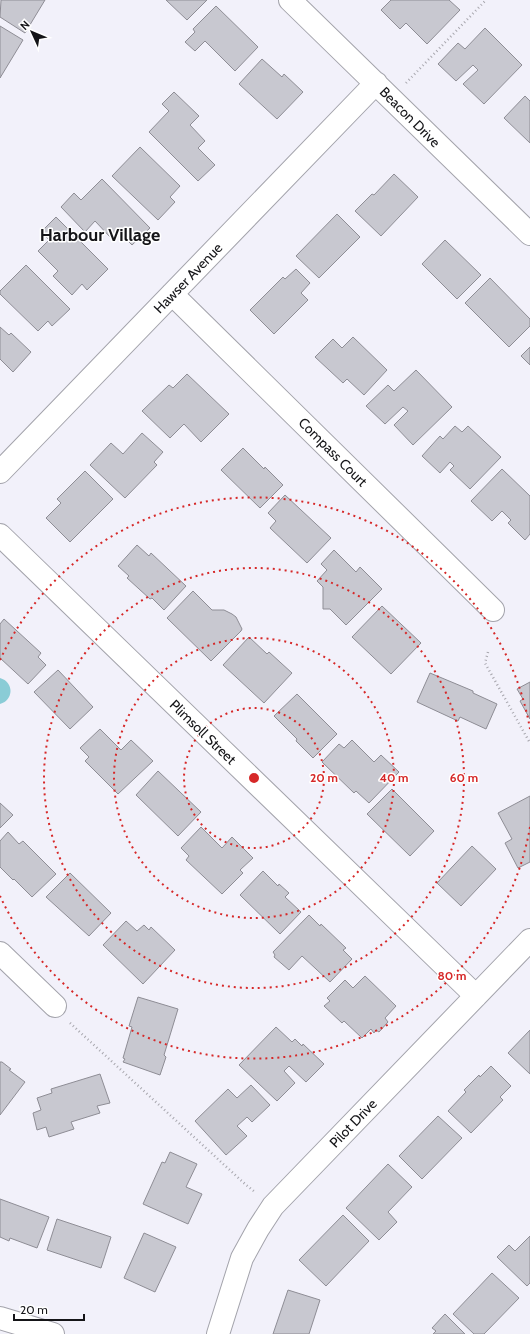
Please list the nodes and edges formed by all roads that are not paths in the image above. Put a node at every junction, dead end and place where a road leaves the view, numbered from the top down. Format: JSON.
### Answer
{"nodes":[{"id":1,"x":290,"y":0,"type":"edge"},
{"id":2,"x":376,"y":83,"type":"junction"},
{"id":3,"x":530,"y":234,"type":"edge"},
{"id":4,"x":172,"y":294,"type":"junction"},
{"id":5,"x":0,"y":472,"type":"edge"},
{"id":6,"x":0,"y":535,"type":"edge"},
{"id":7,"x":494,"y":610,"type":"dead end"},
{"id":8,"x":530,"y":940,"type":"edge"},
{"id":9,"x":0,"y":953,"type":"edge"},
{"id":10,"x":476,"y":996,"type":"junction"},
{"id":11,"x":55,"y":1006,"type":"road end"},
{"id":12,"x":0,"y":1318,"type":"edge"},
{"id":13,"x":53,"y":1334,"type":"edge"},
{"id":14,"x":218,"y":1334,"type":"edge"}],
"edges":[{"from":1,"to":2,"type":"street","name":"Beacon Drive"},
{"from":2,"to":3,"type":"street","name":"Beacon Drive"},
{"from":2,"to":4,"type":"street","name":"Hawser Avenue"},
{"from":4,"to":5,"type":"street","name":"Hawser Avenue"},
{"from":4,"to":7,"type":"street","name":"Compass Court"},
{"from":6,"to":10,"type":"street","name":"Plimsoll Street"},
{"from":8,"to":10,"type":"street","name":"Pilot Drive"},
{"from":9,"to":11,"type":"street"},
{"from":10,"to":14,"type":"street","name":"Pilot Drive"},
{"from":12,"to":13,"type":"street"}]}
